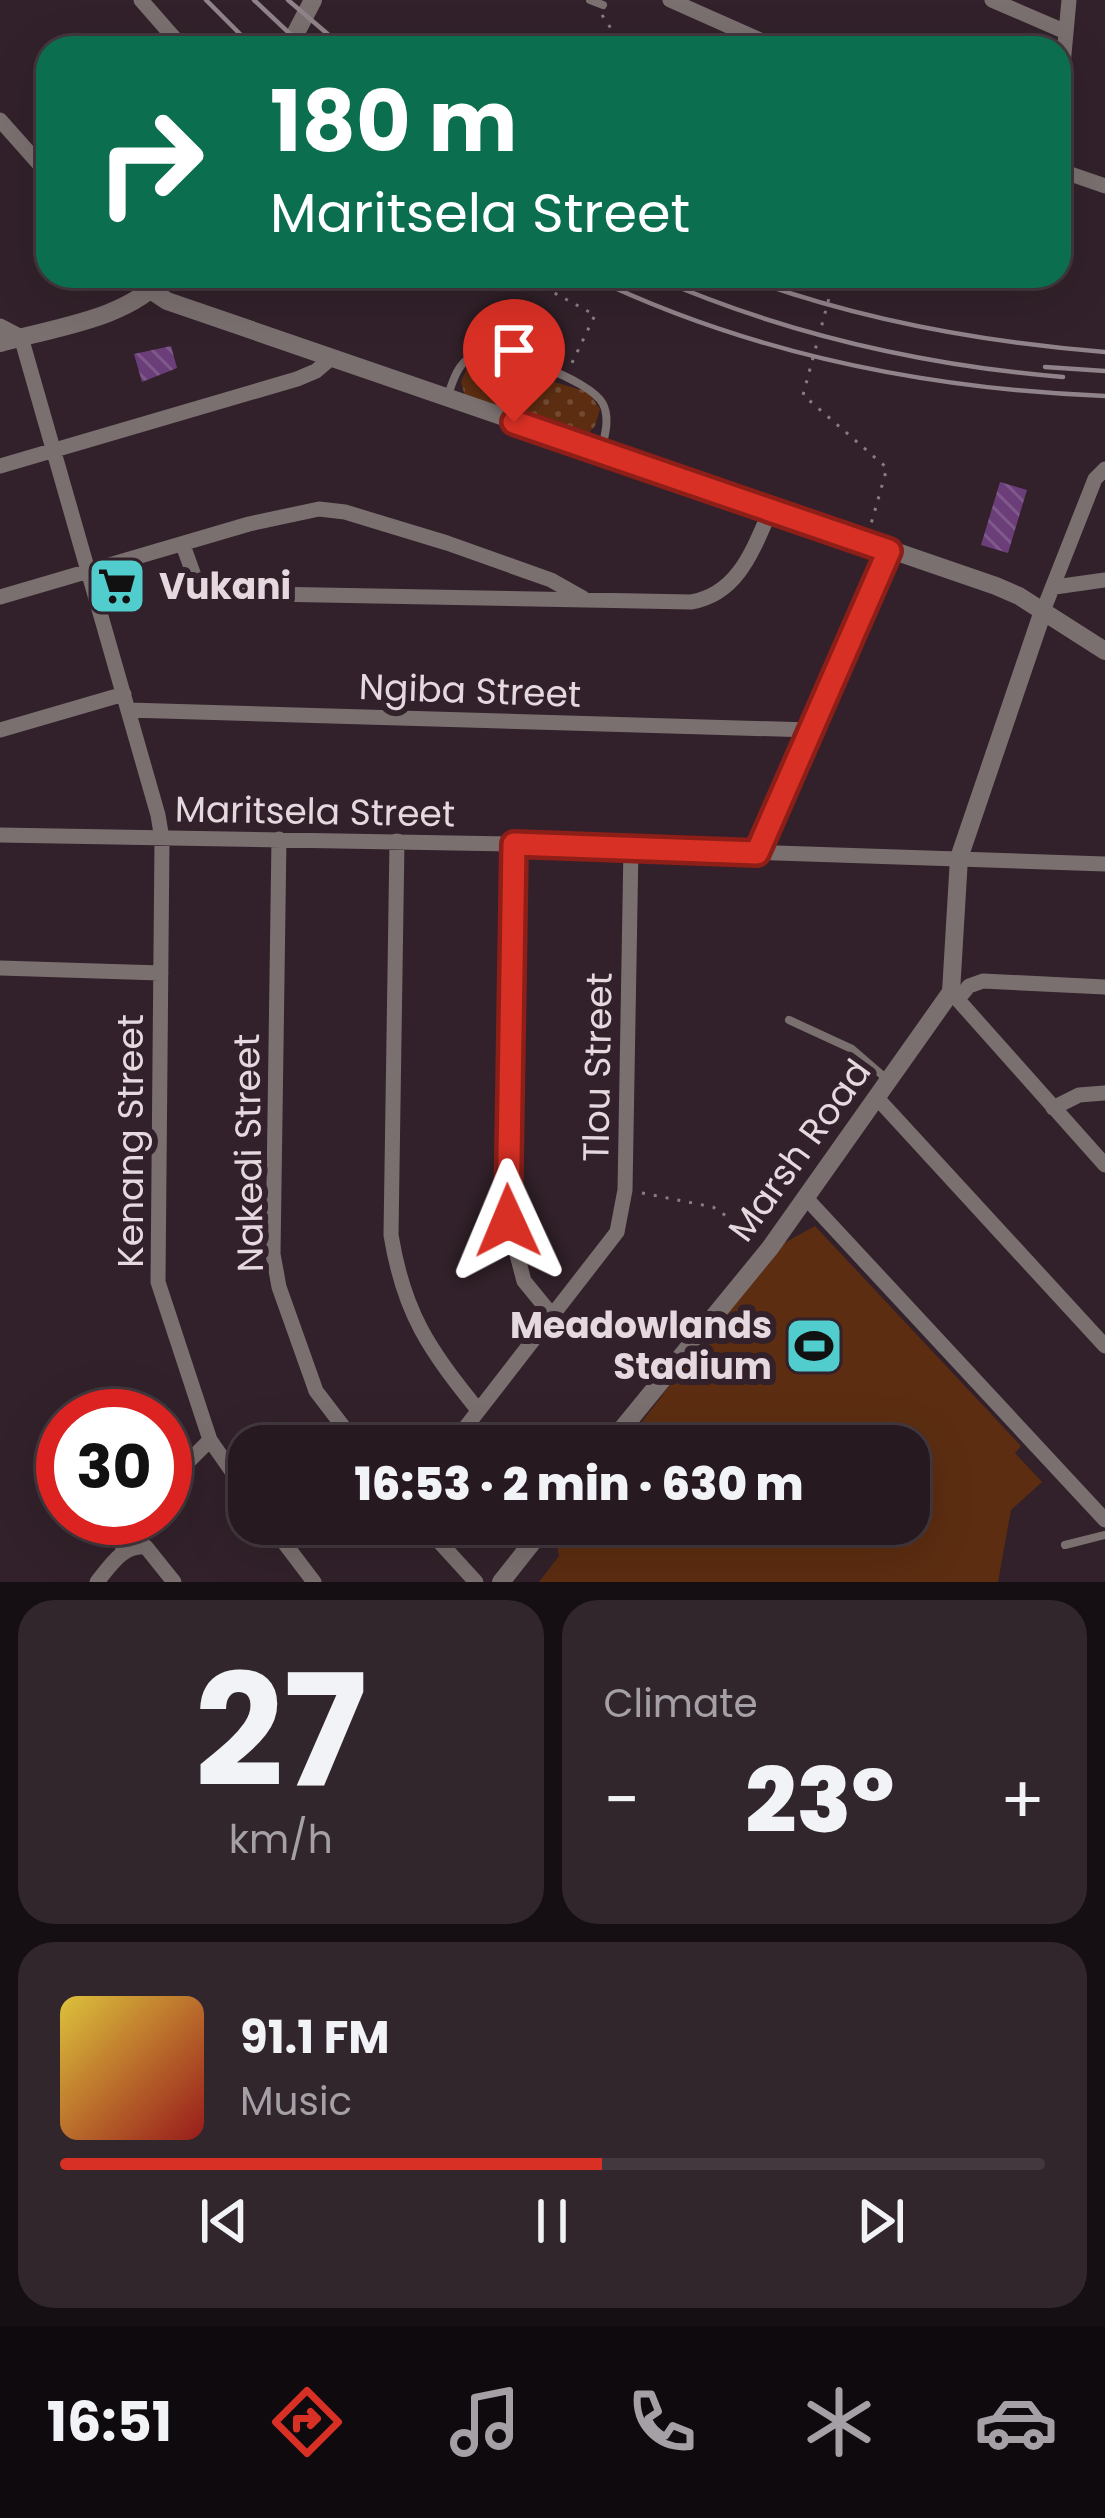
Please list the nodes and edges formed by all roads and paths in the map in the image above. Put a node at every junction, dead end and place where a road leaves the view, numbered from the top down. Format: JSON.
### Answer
{"nodes":[{"id":1,"x":141,"y":0,"type":"edge"},
{"id":2,"x":313,"y":0,"type":"edge"},
{"id":3,"x":590,"y":0,"type":"edge"},
{"id":4,"x":670,"y":0,"type":"edge"},
{"id":5,"x":992,"y":0,"type":"edge"},
{"id":6,"x":1069,"y":0,"type":"edge"},
{"id":7,"x":603,"y":5,"type":"joint"},
{"id":8,"x":1066,"y":32,"type":"junction"},
{"id":9,"x":172,"y":36,"type":"edge"},
{"id":10,"x":294,"y":36,"type":"edge"},
{"id":11,"x":615,"y":36,"type":"edge"},
{"id":12,"x":751,"y":36,"type":"edge"},
{"id":13,"x":1066,"y":36,"type":"edge"},
{"id":14,"x":0,"y":120,"type":"edge"},
{"id":15,"x":36,"y":160,"type":"edge"},
{"id":16,"x":1071,"y":174,"type":"edge"},
{"id":17,"x":1105,"y":186,"type":"edge"},
{"id":18,"x":144,"y":288,"type":"edge"},
{"id":19,"x":157,"y":288,"type":"edge"},
{"id":20,"x":545,"y":288,"type":"edge"},
{"id":21,"x":832,"y":288,"type":"edge"},
{"id":22,"x":0,"y":326,"type":"edge"},
{"id":23,"x":21,"y":337,"type":"junction"},
{"id":24,"x":0,"y":343,"type":"edge"},
{"id":25,"x":330,"y":359,"type":"junction"},
{"id":26,"x":566,"y":376,"type":"junction"},
{"id":27,"x":447,"y":398,"type":"junction"},
{"id":28,"x":54,"y":450,"type":"junction"},
{"id":29,"x":600,"y":452,"type":"junction"},
{"id":30,"x":0,"y":466,"type":"edge"},
{"id":31,"x":1105,"y":469,"type":"edge"},
{"id":32,"x":770,"y":511,"type":"junction"},
{"id":33,"x":866,"y":543,"type":"junction"},
{"id":34,"x":183,"y":545,"type":"junction"},
{"id":35,"x":889,"y":551,"type":"junction"},
{"id":36,"x":89,"y":572,"type":"junction"},
{"id":37,"x":1105,"y":580,"type":"edge"},
{"id":38,"x":1054,"y":587,"type":"junction"},
{"id":39,"x":0,"y":597,"type":"edge"},
{"id":40,"x":586,"y":599,"type":"junction"},
{"id":41,"x":1043,"y":611,"type":"junction"},
{"id":42,"x":1105,"y":651,"type":"edge"},
{"id":43,"x":126,"y":702,"type":"junction"},
{"id":44,"x":0,"y":730,"type":"edge"},
{"id":45,"x":810,"y":730,"type":"junction"},
{"id":46,"x":0,"y":835,"type":"edge"},
{"id":47,"x":162,"y":838,"type":"junction"},
{"id":48,"x":279,"y":839,"type":"junction"},
{"id":49,"x":397,"y":841,"type":"junction"},
{"id":50,"x":514,"y":844,"type":"junction"},
{"id":51,"x":631,"y":847,"type":"junction"},
{"id":52,"x":757,"y":853,"type":"junction"},
{"id":53,"x":958,"y":858,"type":"junction"},
{"id":54,"x":1105,"y":864,"type":"edge"},
{"id":55,"x":0,"y":968,"type":"edge"},
{"id":56,"x":161,"y":973,"type":"junction"},
{"id":57,"x":1105,"y":987,"type":"edge"},
{"id":58,"x":954,"y":996,"type":"junction"},
{"id":59,"x":789,"y":1020,"type":"dead end"},
{"id":60,"x":890,"y":1082,"type":"junction"},
{"id":61,"x":1105,"y":1093,"type":"edge"},
{"id":62,"x":878,"y":1099,"type":"junction"},
{"id":63,"x":1053,"y":1108,"type":"junction"},
{"id":64,"x":1105,"y":1165,"type":"edge"},
{"id":65,"x":625,"y":1190,"type":"junction"},
{"id":66,"x":806,"y":1198,"type":"junction"},
{"id":67,"x":770,"y":1248,"type":"junction"},
{"id":68,"x":551,"y":1314,"type":"junction"},
{"id":69,"x":1105,"y":1346,"type":"edge"},
{"id":70,"x":478,"y":1410,"type":"junction"},
{"id":71,"x":342,"y":1425,"type":"edge"},
{"id":72,"x":467,"y":1425,"type":"edge"},
{"id":73,"x":625,"y":1425,"type":"edge"},
{"id":74,"x":210,"y":1440,"type":"junction"},
{"id":75,"x":192,"y":1458,"type":"edge"},
{"id":76,"x":228,"y":1466,"type":"edge"},
{"id":77,"x":1105,"y":1520,"type":"edge"},
{"id":78,"x":1105,"y":1535,"type":"edge"},
{"id":79,"x":125,"y":1545,"type":"edge"},
{"id":80,"x":286,"y":1545,"type":"edge"},
{"id":81,"x":442,"y":1545,"type":"edge"},
{"id":82,"x":531,"y":1545,"type":"edge"},
{"id":83,"x":1066,"y":1545,"type":"dead end"},
{"id":84,"x":120,"y":1555,"type":"junction"},
{"id":85,"x":97,"y":1582,"type":"edge"},
{"id":86,"x":174,"y":1582,"type":"edge"},
{"id":87,"x":314,"y":1582,"type":"edge"},
{"id":88,"x":476,"y":1582,"type":"edge"},
{"id":89,"x":502,"y":1582,"type":"edge"}],
"edges":[{"from":1,"to":9,"type":"street"},
{"from":2,"to":10,"type":"street"},
{"from":3,"to":7,"type":"lane"},
{"from":4,"to":12,"type":"street"},
{"from":5,"to":8,"type":"street"},
{"from":6,"to":8,"type":"street"},
{"from":7,"to":11,"type":"path"},
{"from":8,"to":13,"type":"street"},
{"from":14,"to":15,"type":"street"},
{"from":16,"to":17,"type":"street"},
{"from":18,"to":23,"type":"street"},
{"from":19,"to":25,"type":"street"},
{"from":20,"to":26,"type":"path"},
{"from":21,"to":33,"type":"path"},
{"from":22,"to":23,"type":"street"},
{"from":23,"to":24,"type":"street"},
{"from":23,"to":28,"type":"street","name":"Kenang Street"},
{"from":25,"to":27,"type":"street"},
{"from":25,"to":28,"type":"street"},
{"from":26,"to":27,"type":"lane"},
{"from":26,"to":29,"type":"lane"},
{"from":27,"to":29,"type":"street"},
{"from":28,"to":30,"type":"street"},
{"from":28,"to":36,"type":"street","name":"Kenang Street"},
{"from":29,"to":32,"type":"street"},
{"from":31,"to":38,"type":"street"},
{"from":32,"to":33,"type":"street"},
{"from":32,"to":40,"type":"street"},
{"from":33,"to":35,"type":"street"},
{"from":34,"to":36,"type":"street"},
{"from":34,"to":40,"type":"street"},
{"from":34,"to":40,"type":"street"},
{"from":35,"to":41,"type":"street"},
{"from":35,"to":45,"type":"street"},
{"from":36,"to":39,"type":"street"},
{"from":36,"to":43,"type":"street","name":"Kenang Street"},
{"from":37,"to":38,"type":"street"},
{"from":38,"to":41,"type":"street"},
{"from":41,"to":42,"type":"street"},
{"from":41,"to":53,"type":"street"},
{"from":43,"to":44,"type":"street","name":"Ngiba Street"},
{"from":43,"to":45,"type":"street","name":"Ngiba Street"},
{"from":43,"to":47,"type":"street","name":"Kenang Street"},
{"from":45,"to":52,"type":"street"},
{"from":46,"to":47,"type":"street","name":"Maritsela Street"},
{"from":47,"to":48,"type":"street","name":"Maritsela Street"},
{"from":47,"to":56,"type":"street","name":"Kenang Street"},
{"from":48,"to":49,"type":"street","name":"Maritsela Street"},
{"from":48,"to":71,"type":"street","name":"Nakedi Street"},
{"from":49,"to":50,"type":"street","name":"Maritsela Street"},
{"from":49,"to":70,"type":"street"},
{"from":50,"to":51,"type":"street","name":"Maritsela Street"},
{"from":50,"to":68,"type":"street"},
{"from":51,"to":52,"type":"street","name":"Maritsela Street"},
{"from":51,"to":65,"type":"street","name":"Tlou Street"},
{"from":52,"to":53,"type":"street","name":"Maritsela Street"},
{"from":53,"to":54,"type":"street","name":"Maritsela Street"},
{"from":53,"to":58,"type":"street"},
{"from":55,"to":56,"type":"street"},
{"from":56,"to":74,"type":"street","name":"Kenang Street"},
{"from":57,"to":58,"type":"street"},
{"from":58,"to":60,"type":"street","name":"Marsh Road"},
{"from":58,"to":63,"type":"street"},
{"from":59,"to":60,"type":"lane"},
{"from":60,"to":62,"type":"street","name":"Marsh Road"},
{"from":61,"to":63,"type":"street"},
{"from":62,"to":66,"type":"street","name":"Marsh Road"},
{"from":62,"to":69,"type":"street"},
{"from":63,"to":64,"type":"street"},
{"from":65,"to":67,"type":"path"},
{"from":65,"to":68,"type":"street","name":"Tlou Street"},
{"from":66,"to":67,"type":"street","name":"Marsh Road"},
{"from":66,"to":77,"type":"street"},
{"from":67,"to":73,"type":"street","name":"Marsh Road"},
{"from":68,"to":70,"type":"street","name":"Tlou Street"},
{"from":70,"to":72,"type":"street","name":"Tlou Street"},
{"from":74,"to":75,"type":"street"},
{"from":74,"to":76,"type":"street","name":"Kenang Street"},
{"from":78,"to":83,"type":"lane"},
{"from":79,"to":84,"type":"street"},
{"from":80,"to":87,"type":"street"},
{"from":81,"to":88,"type":"street"},
{"from":82,"to":89,"type":"street"},
{"from":84,"to":85,"type":"street"},
{"from":84,"to":86,"type":"street"}]}
